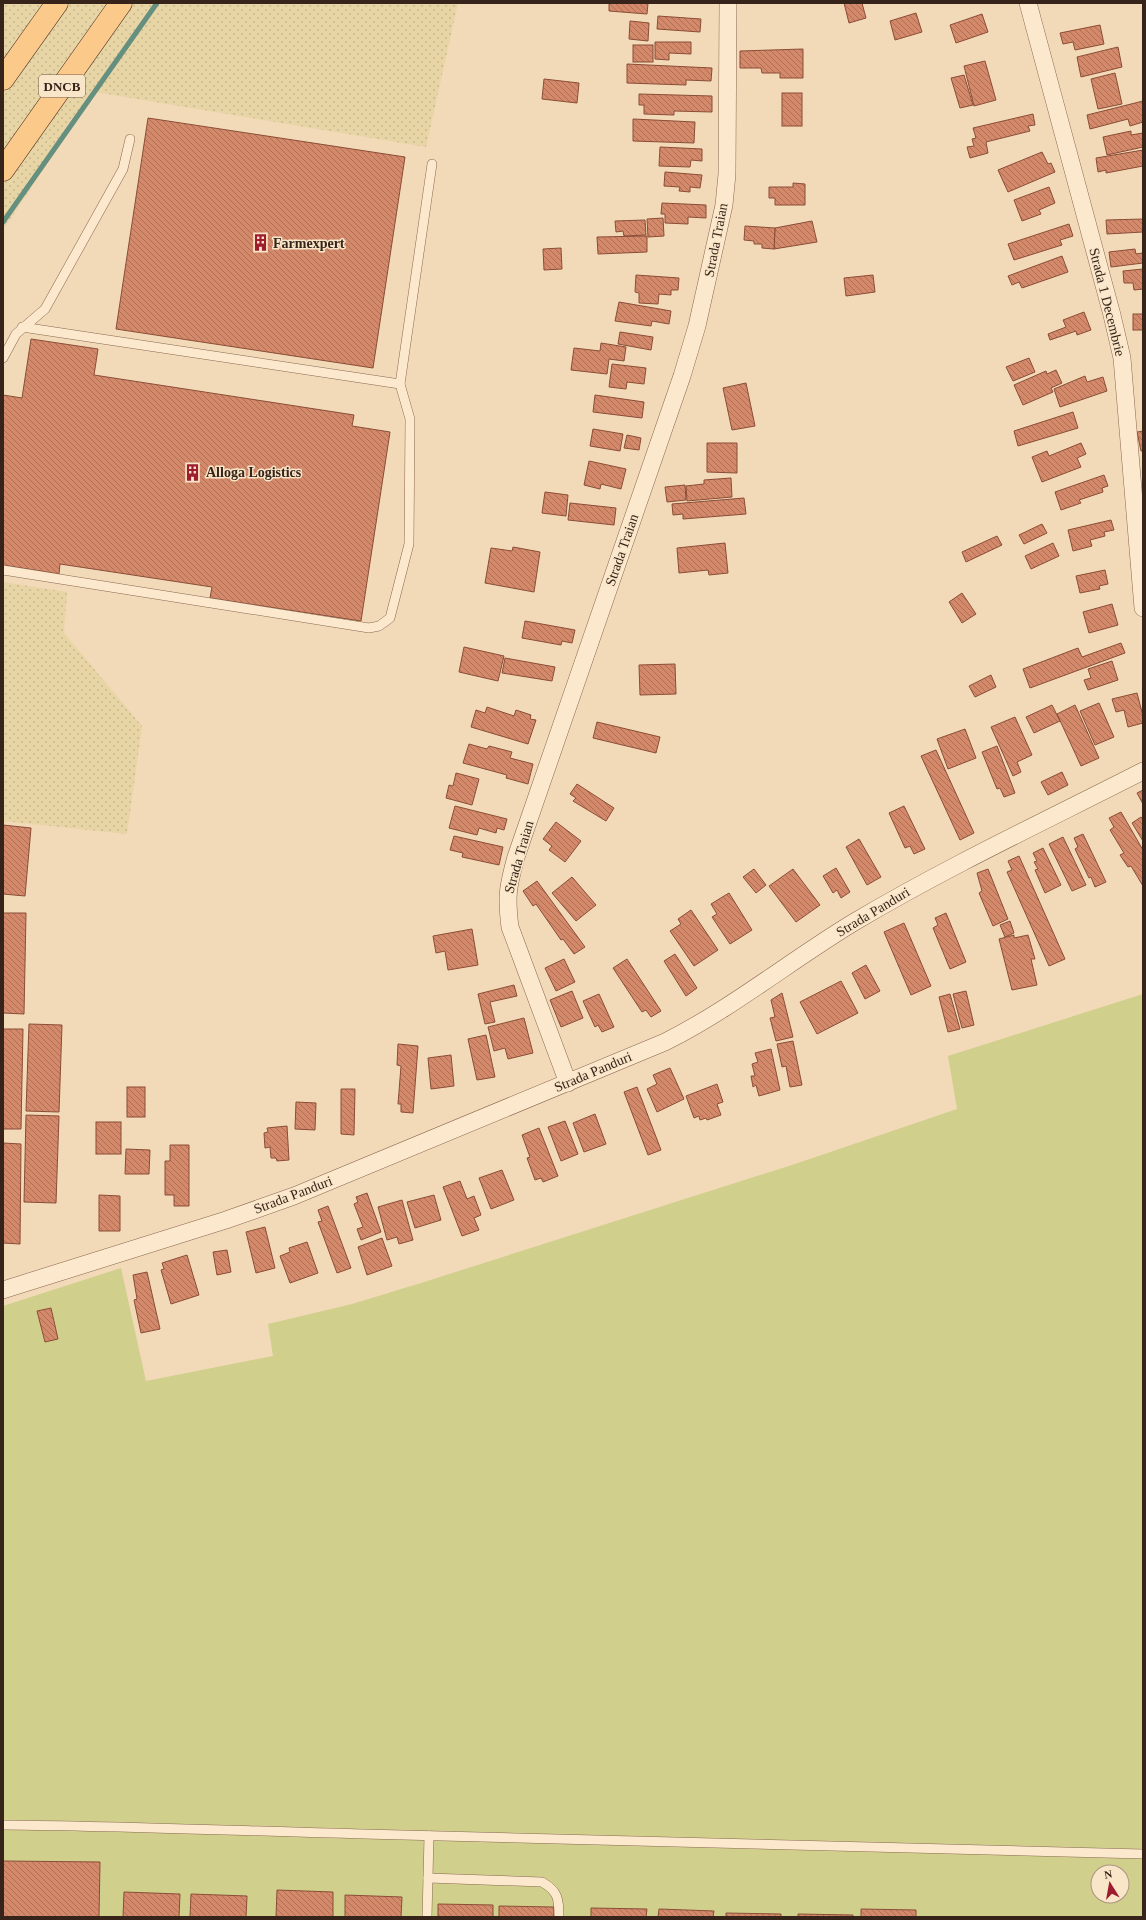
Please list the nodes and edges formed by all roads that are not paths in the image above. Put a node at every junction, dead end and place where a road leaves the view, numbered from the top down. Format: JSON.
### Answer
{"nodes":[{"id":1,"x":57,"y":3,"type":"edge"},
{"id":2,"x":121,"y":3,"type":"edge"},
{"id":3,"x":728,"y":3,"type":"edge"},
{"id":4,"x":1028,"y":3,"type":"edge"},
{"id":5,"x":3,"y":79,"type":"edge"},
{"id":6,"x":130,"y":139,"type":"dead end"},
{"id":7,"x":432,"y":164,"type":"dead end"},
{"id":8,"x":3,"y":170,"type":"edge"},
{"id":9,"x":22,"y":327,"type":"junction"},
{"id":10,"x":3,"y":358,"type":"edge"},
{"id":11,"x":400,"y":384,"type":"junction"},
{"id":12,"x":3,"y":570,"type":"edge"},
{"id":13,"x":1143,"y":608,"type":"edge"},
{"id":14,"x":1143,"y":771,"type":"edge"},
{"id":15,"x":568,"y":1083,"type":"junction"},
{"id":16,"x":3,"y":1290,"type":"edge"},
{"id":17,"x":3,"y":1825,"type":"edge"},
{"id":18,"x":429,"y":1836,"type":"junction"},
{"id":19,"x":1143,"y":1854,"type":"edge"},
{"id":20,"x":428,"y":1878,"type":"junction"},
{"id":21,"x":427,"y":1917,"type":"edge"},
{"id":22,"x":559,"y":1917,"type":"edge"}],
"edges":[{"from":1,"to":5,"type":"main road"},
{"from":2,"to":8,"type":"main road","number":"DNCB"},
{"from":3,"to":15,"type":"street","name":"Strada Traian"},
{"from":4,"to":13,"type":"street","name":"Strada 1 Decembrie"},
{"from":6,"to":9,"type":"lane"},
{"from":7,"to":11,"type":"lane"},
{"from":9,"to":10,"type":"lane"},
{"from":9,"to":11,"type":"lane"},
{"from":11,"to":12,"type":"lane"},
{"from":14,"to":15,"type":"street","name":"Strada Panduri"},
{"from":15,"to":16,"type":"street","name":"Strada Panduri"},
{"from":17,"to":18,"type":"lane"},
{"from":18,"to":19,"type":"lane"},
{"from":18,"to":20,"type":"lane"},
{"from":20,"to":21,"type":"lane"},
{"from":20,"to":22,"type":"lane"}]}
